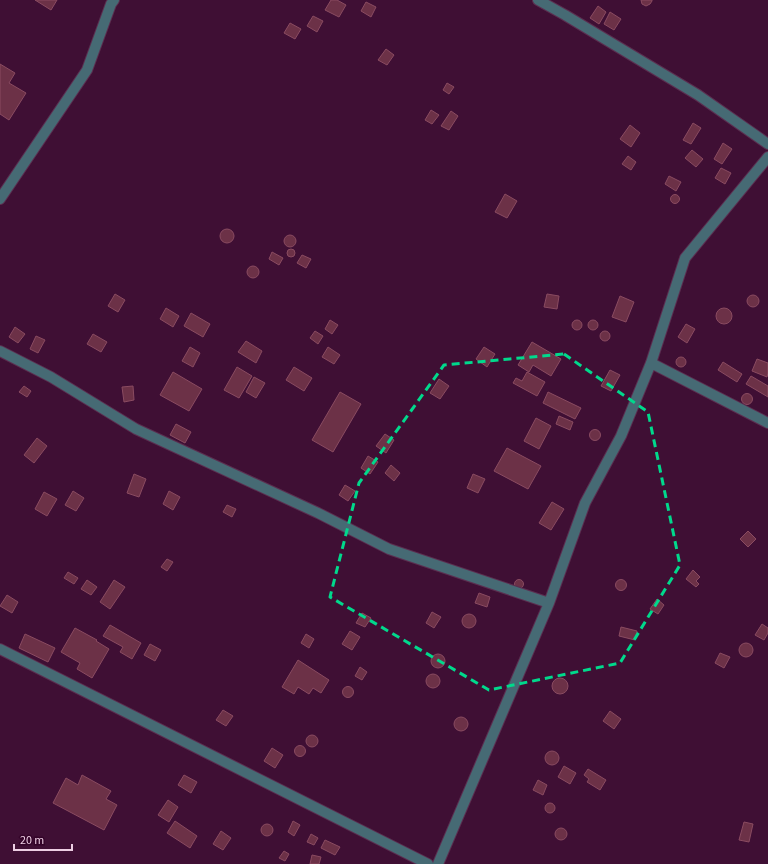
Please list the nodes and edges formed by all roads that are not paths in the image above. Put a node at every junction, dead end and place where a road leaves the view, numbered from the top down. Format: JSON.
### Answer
{"nodes":[{"id":1,"x":114,"y":0,"type":"edge"},
{"id":2,"x":538,"y":0,"type":"edge"},
{"id":3,"x":768,"y":144,"type":"edge"},
{"id":4,"x":768,"y":157,"type":"edge"},
{"id":5,"x":0,"y":199,"type":"edge"},
{"id":6,"x":0,"y":351,"type":"edge"},
{"id":7,"x":651,"y":363,"type":"junction"},
{"id":8,"x":768,"y":423,"type":"edge"},
{"id":9,"x":549,"y":603,"type":"junction"},
{"id":10,"x":0,"y":649,"type":"edge"},
{"id":11,"x":428,"y":864,"type":"edge"},
{"id":12,"x":438,"y":864,"type":"edge"}],
"edges":[{"from":1,"to":5,"type":"street"},
{"from":2,"to":3,"type":"street"},
{"from":4,"to":7,"type":"street"},
{"from":6,"to":9,"type":"street"},
{"from":7,"to":8,"type":"street"},
{"from":7,"to":9,"type":"street"},
{"from":9,"to":12,"type":"street"},
{"from":10,"to":11,"type":"street"}]}
